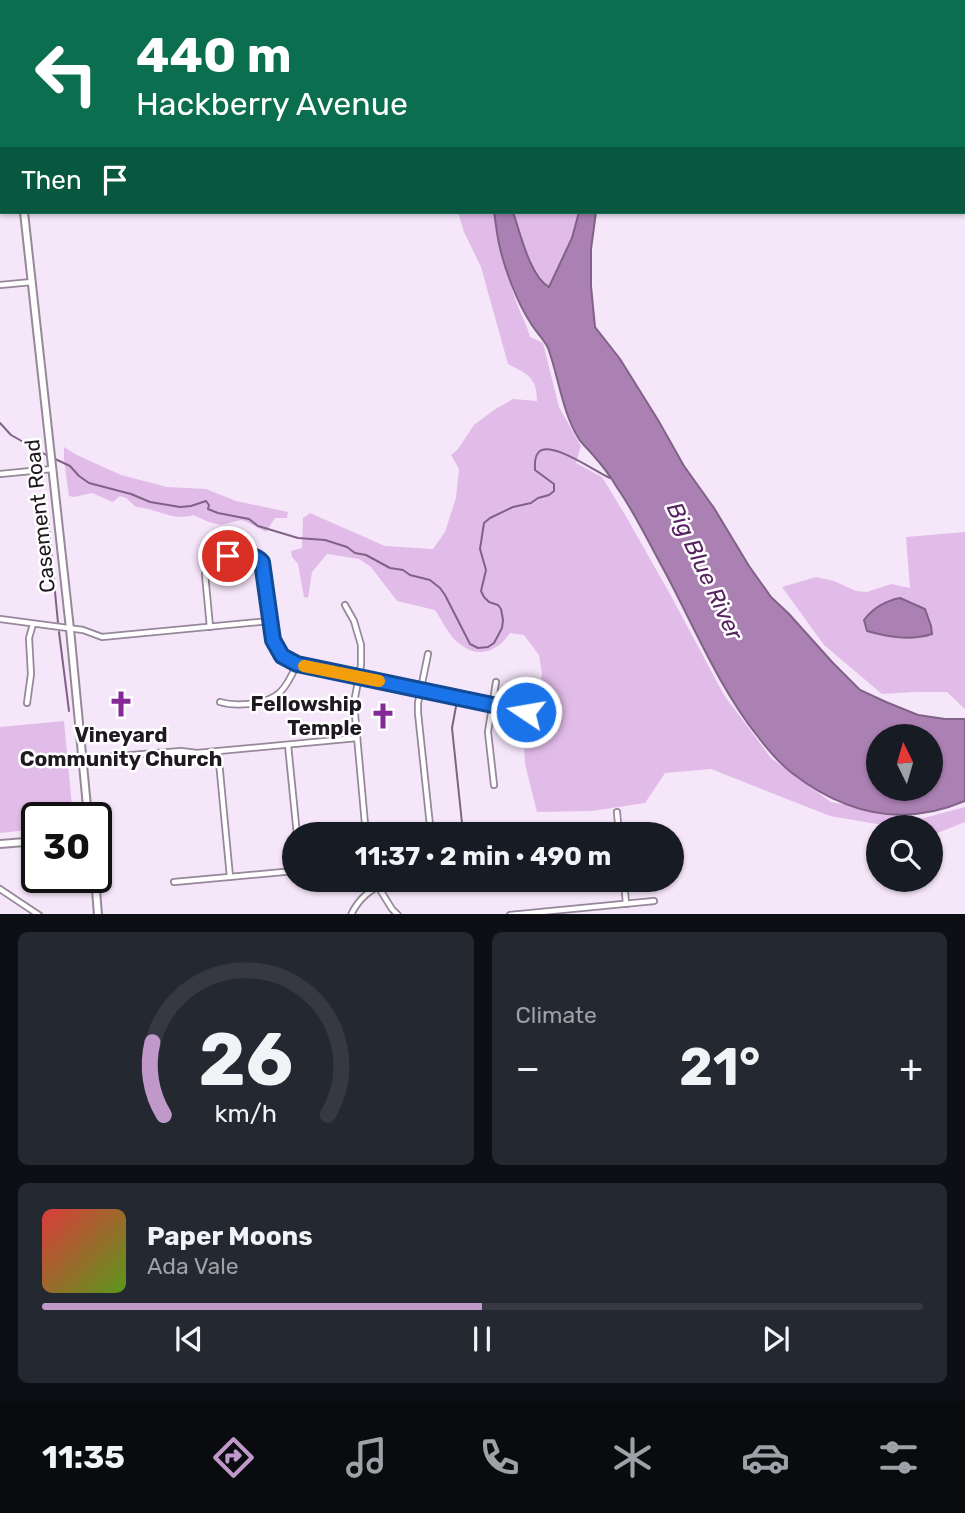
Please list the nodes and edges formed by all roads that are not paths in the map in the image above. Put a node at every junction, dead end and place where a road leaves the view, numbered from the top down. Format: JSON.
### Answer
{"nodes":[{"id":1,"x":24,"y":214,"type":"edge"},
{"id":2,"x":32,"y":282,"type":"junction"},
{"id":3,"x":0,"y":285,"type":"edge"},
{"id":4,"x":52,"y":466,"type":"junction"},
{"id":5,"x":0,"y":474,"type":"edge"},
{"id":6,"x":345,"y":606,"type":"dead end"},
{"id":7,"x":0,"y":619,"type":"edge"},
{"id":8,"x":270,"y":621,"type":"junction"},
{"id":9,"x":33,"y":624,"type":"junction"},
{"id":10,"x":211,"y":627,"type":"junction"},
{"id":11,"x":70,"y":629,"type":"junction"},
{"id":12,"x":428,"y":654,"type":"dead end"},
{"id":13,"x":297,"y":664,"type":"junction"},
{"id":14,"x":358,"y":676,"type":"junction"},
{"id":15,"x":496,"y":682,"type":"dead end"},
{"id":16,"x":421,"y":690,"type":"junction"},
{"id":17,"x":220,"y":702,"type":"dead end"},
{"id":18,"x":27,"y":703,"type":"dead end"},
{"id":19,"x":492,"y":705,"type":"junction"},
{"id":20,"x":526,"y":712,"type":"dead end"},
{"id":21,"x":357,"y":738,"type":"junction"},
{"id":22,"x":288,"y":744,"type":"junction"},
{"id":23,"x":218,"y":751,"type":"junction"},
{"id":24,"x":82,"y":759,"type":"junction"},
{"id":25,"x":494,"y":785,"type":"dead end"},
{"id":26,"x":86,"y":802,"type":"edge"},
{"id":27,"x":617,"y":812,"type":"dead end"},
{"id":28,"x":296,"y":822,"type":"edge"},
{"id":29,"x":365,"y":822,"type":"edge"},
{"id":30,"x":430,"y":822,"type":"edge"},
{"id":31,"x":618,"y":822,"type":"edge"},
{"id":32,"x":21,"y":842,"type":"edge"},
{"id":33,"x":0,"y":844,"type":"edge"},
{"id":34,"x":282,"y":872,"type":"edge"},
{"id":35,"x":230,"y":877,"type":"junction"},
{"id":36,"x":174,"y":882,"type":"dead end"},
{"id":37,"x":0,"y":889,"type":"edge"},
{"id":38,"x":370,"y":892,"type":"edge"},
{"id":39,"x":381,"y":892,"type":"edge"},
{"id":40,"x":625,"y":892,"type":"edge"},
{"id":41,"x":96,"y":893,"type":"edge"},
{"id":42,"x":653,"y":901,"type":"dead end"},
{"id":43,"x":626,"y":904,"type":"junction"},
{"id":44,"x":38,"y":914,"type":"edge"},
{"id":45,"x":98,"y":914,"type":"edge"},
{"id":46,"x":351,"y":914,"type":"edge"},
{"id":47,"x":397,"y":914,"type":"edge"},
{"id":48,"x":521,"y":914,"type":"edge"}],
"edges":[{"from":1,"to":2,"type":"street","name":"Casement Road"},
{"from":2,"to":3,"type":"street"},
{"from":2,"to":4,"type":"street","name":"Casement Road"},
{"from":4,"to":5,"type":"street"},
{"from":4,"to":11,"type":"street","name":"Casement Road"},
{"from":6,"to":14,"type":"street"},
{"from":7,"to":9,"type":"street"},
{"from":8,"to":10,"type":"street"},
{"from":8,"to":10,"type":"street"},
{"from":8,"to":13,"type":"street"},
{"from":9,"to":11,"type":"street"},
{"from":9,"to":18,"type":"street"},
{"from":10,"to":11,"type":"street"},
{"from":11,"to":24,"type":"street","name":"Casement Road"},
{"from":12,"to":16,"type":"street"},
{"from":13,"to":14,"type":"street"},
{"from":13,"to":17,"type":"street"},
{"from":14,"to":16,"type":"street"},
{"from":14,"to":21,"type":"street"},
{"from":15,"to":19,"type":"street"},
{"from":16,"to":19,"type":"street"},
{"from":16,"to":30,"type":"street"},
{"from":19,"to":20,"type":"street"},
{"from":19,"to":25,"type":"street"},
{"from":21,"to":22,"type":"street"},
{"from":21,"to":29,"type":"street"},
{"from":22,"to":23,"type":"street"},
{"from":22,"to":28,"type":"street"},
{"from":23,"to":24,"type":"street"},
{"from":23,"to":35,"type":"street"},
{"from":24,"to":26,"type":"street","name":"Casement Road"},
{"from":27,"to":31,"type":"street"},
{"from":32,"to":33,"type":"street"},
{"from":34,"to":35,"type":"street"},
{"from":35,"to":36,"type":"street"},
{"from":37,"to":44,"type":"street"},
{"from":38,"to":46,"type":"street"},
{"from":39,"to":47,"type":"street"},
{"from":40,"to":43,"type":"street"},
{"from":41,"to":45,"type":"street"},
{"from":42,"to":43,"type":"street"},
{"from":43,"to":48,"type":"street"}]}
